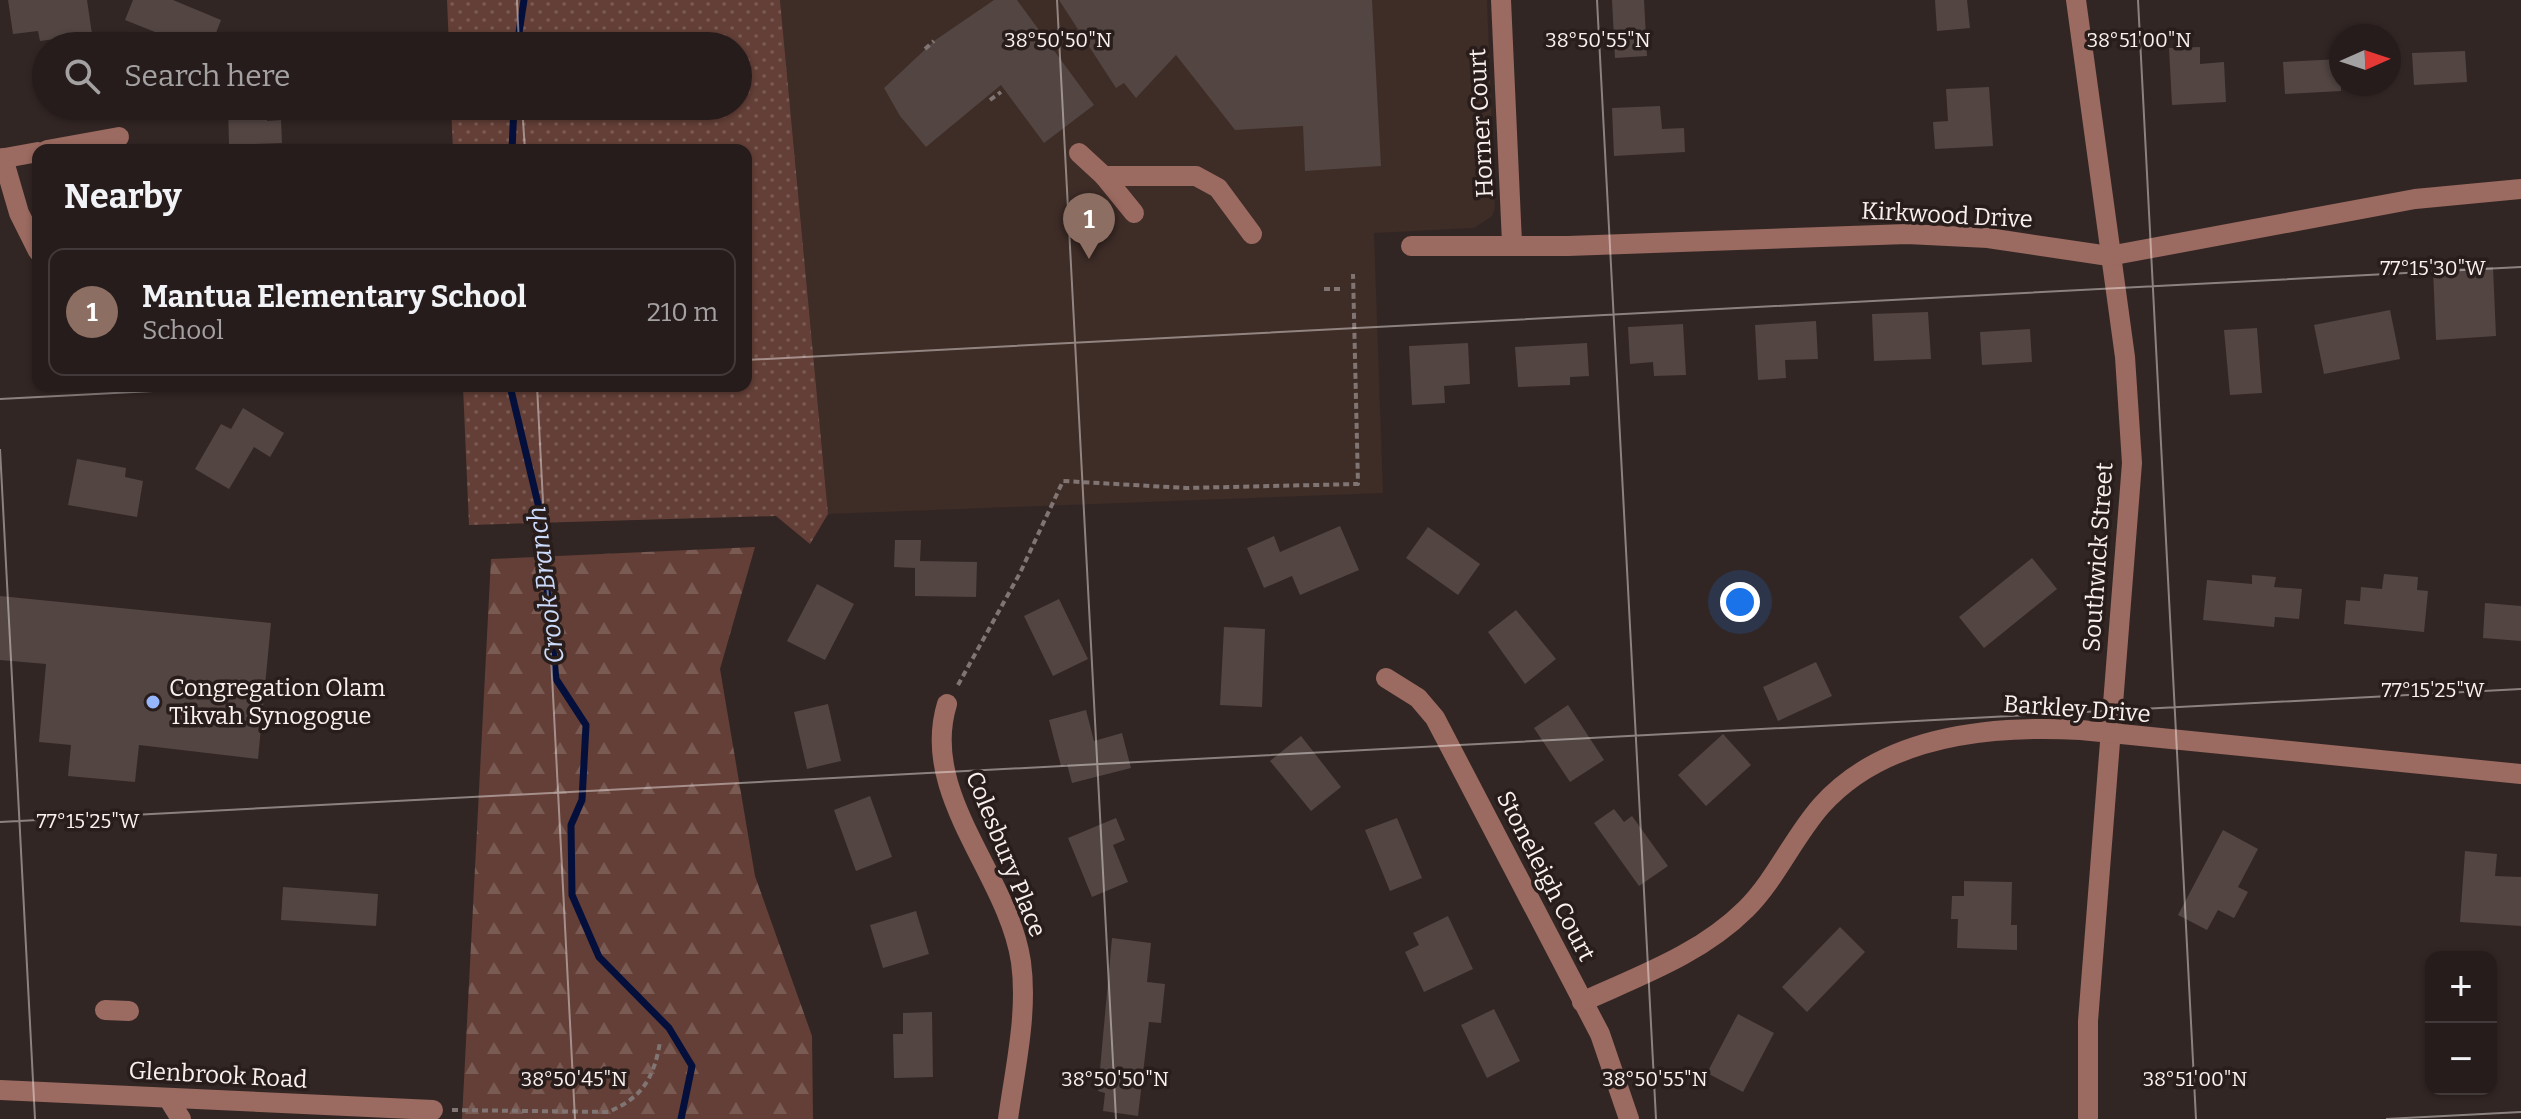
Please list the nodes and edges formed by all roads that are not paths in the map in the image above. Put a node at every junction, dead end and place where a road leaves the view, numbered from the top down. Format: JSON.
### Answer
{"nodes":[{"id":1,"x":1501,"y":0,"type":"edge"},
{"id":2,"x":2076,"y":0,"type":"edge"},
{"id":3,"x":119,"y":137,"type":"dead end"},
{"id":4,"x":80,"y":144,"type":"edge"},
{"id":5,"x":32,"y":153,"type":"edge"},
{"id":6,"x":1079,"y":153,"type":"dead end"},
{"id":7,"x":2,"y":158,"type":"edge"},
{"id":8,"x":1104,"y":176,"type":"junction"},
{"id":9,"x":2521,"y":189,"type":"edge"},
{"id":10,"x":1134,"y":213,"type":"dead end"},
{"id":11,"x":1252,"y":234,"type":"dead end"},
{"id":12,"x":32,"y":239,"type":"edge"},
{"id":13,"x":1512,"y":243,"type":"junction"},
{"id":14,"x":1411,"y":246,"type":"dead end"},
{"id":15,"x":2109,"y":256,"type":"junction"},
{"id":16,"x":1386,"y":678,"type":"dead end"},
{"id":17,"x":947,"y":704,"type":"road end"},
{"id":18,"x":2111,"y":734,"type":"junction"},
{"id":19,"x":2521,"y":774,"type":"edge"},
{"id":20,"x":1582,"y":1002,"type":"junction"},
{"id":21,"x":105,"y":1010,"type":"dead end"},
{"id":22,"x":129,"y":1011,"type":"dead end"},
{"id":23,"x":0,"y":1090,"type":"edge"},
{"id":24,"x":168,"y":1098,"type":"junction"},
{"id":25,"x":433,"y":1110,"type":"road end"},
{"id":26,"x":385,"y":1115,"type":"edge"},
{"id":27,"x":181,"y":1119,"type":"edge"},
{"id":28,"x":1008,"y":1119,"type":"edge"},
{"id":29,"x":1629,"y":1119,"type":"edge"},
{"id":30,"x":2088,"y":1119,"type":"edge"}],
"edges":[{"from":1,"to":13,"type":"street","name":"Horner Court"},
{"from":2,"to":15,"type":"street","name":"Southwick Street"},
{"from":3,"to":4,"type":"street"},
{"from":5,"to":7,"type":"street"},
{"from":6,"to":8,"type":"street"},
{"from":7,"to":12,"type":"street"},
{"from":8,"to":10,"type":"street"},
{"from":8,"to":11,"type":"street"},
{"from":9,"to":15,"type":"street","name":"Kirkwood Drive"},
{"from":13,"to":14,"type":"street","name":"Kirkwood Drive"},
{"from":13,"to":15,"type":"street","name":"Kirkwood Drive"},
{"from":15,"to":18,"type":"street","name":"Southwick Street"},
{"from":16,"to":20,"type":"street","name":"Stoneleigh Court"},
{"from":17,"to":28,"type":"street","name":"Colesbury Place"},
{"from":18,"to":19,"type":"street","name":"Barkley Drive"},
{"from":18,"to":20,"type":"street","name":"Barkley Drive"},
{"from":18,"to":30,"type":"street","name":"Southwick Street"},
{"from":20,"to":29,"type":"street","name":"Stoneleigh Court"},
{"from":21,"to":22,"type":"street"},
{"from":23,"to":24,"type":"street","name":"Glenbrook Road"},
{"from":24,"to":26,"type":"street","name":"Glenbrook Road"},
{"from":24,"to":27,"type":"street"},
{"from":25,"to":26,"type":"street","name":"Glenbrook Road"}]}
